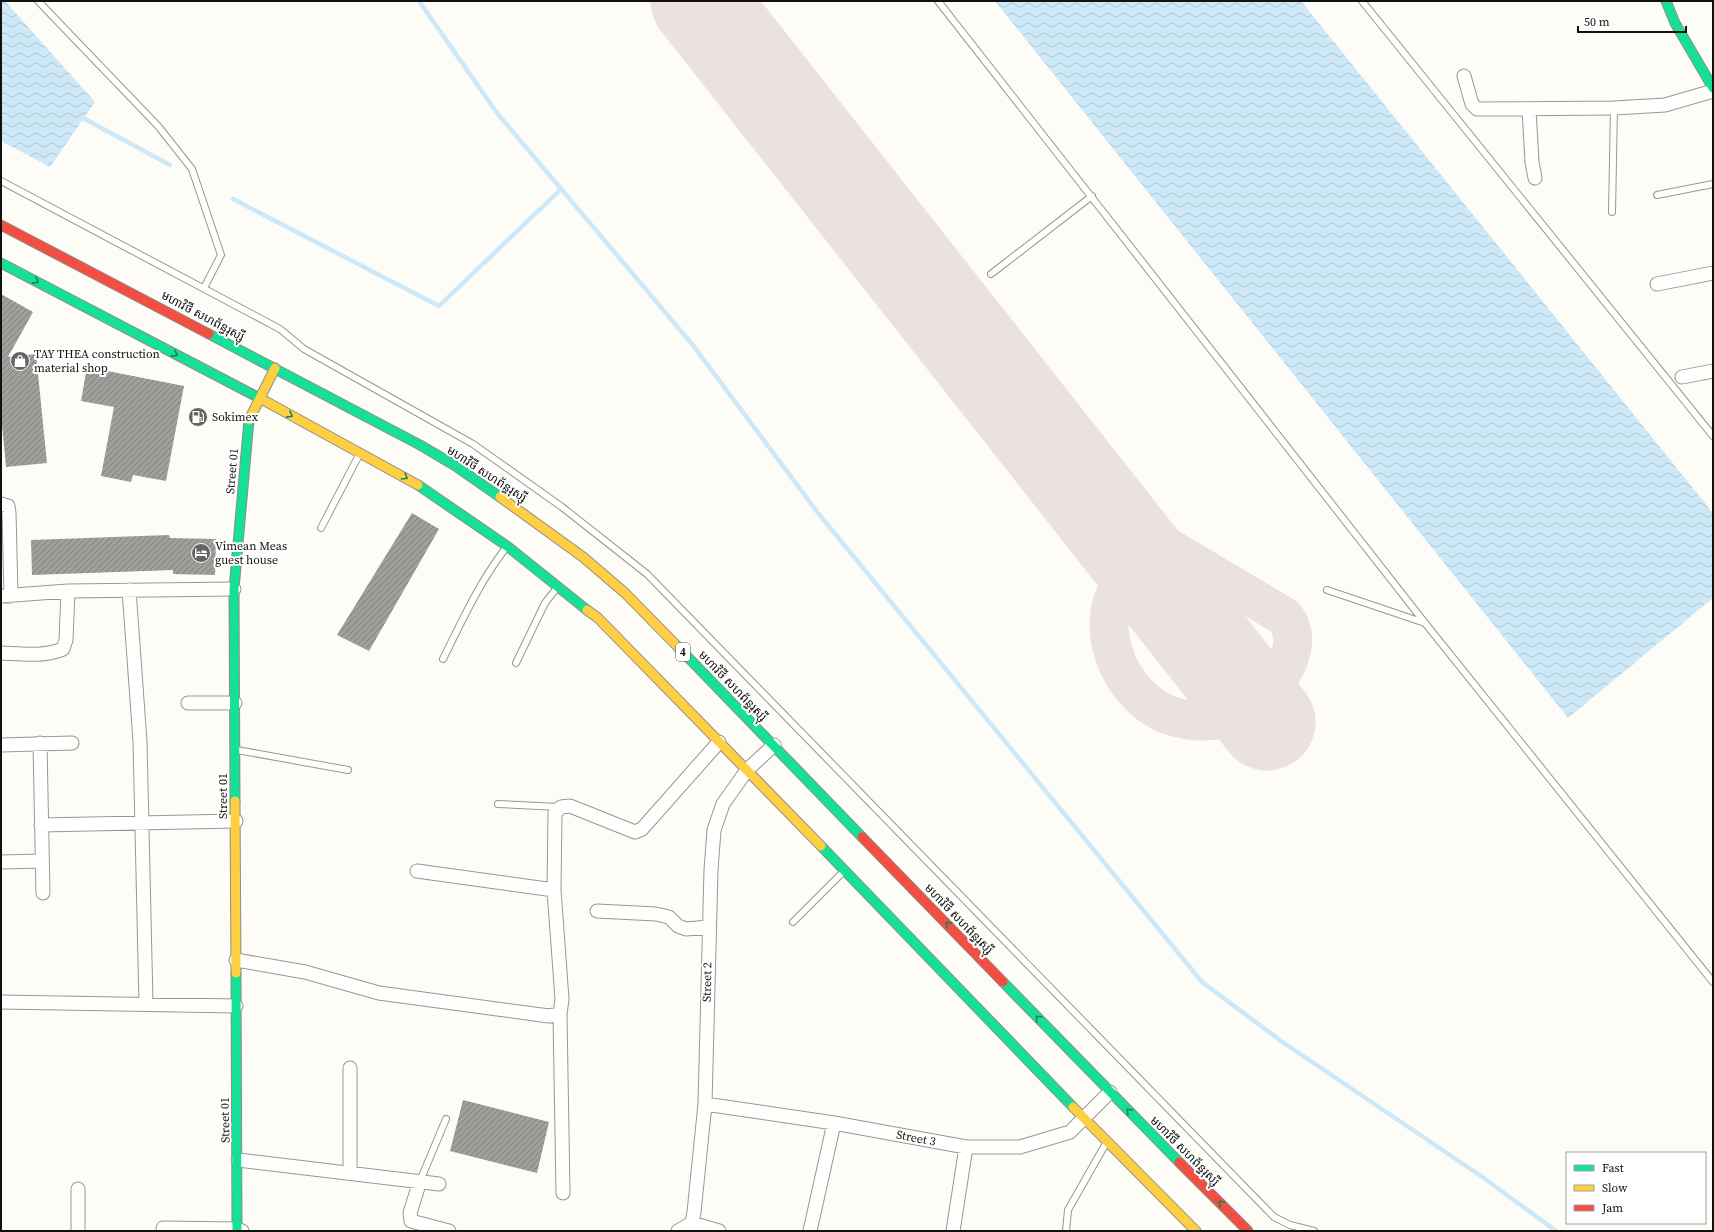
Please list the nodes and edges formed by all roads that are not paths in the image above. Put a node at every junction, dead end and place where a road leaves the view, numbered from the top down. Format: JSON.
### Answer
{"nodes":[{"id":1,"x":38,"y":1,"type":"edge"},
{"id":2,"x":938,"y":1,"type":"edge"},
{"id":3,"x":1362,"y":1,"type":"edge"},
{"id":4,"x":1666,"y":1,"type":"edge"},
{"id":5,"x":1464,"y":76,"type":"dead end"},
{"id":6,"x":1713,"y":90,"type":"edge"},
{"id":7,"x":1614,"y":108,"type":"junction"},
{"id":8,"x":1529,"y":110,"type":"junction"},
{"id":9,"x":1535,"y":178,"type":"dead end"},
{"id":10,"x":1,"y":181,"type":"edge"},
{"id":11,"x":1713,"y":184,"type":"edge"},
{"id":12,"x":1657,"y":195,"type":"dead end"},
{"id":13,"x":1092,"y":196,"type":"junction"},
{"id":14,"x":1612,"y":212,"type":"dead end"},
{"id":15,"x":1,"y":225,"type":"edge"},
{"id":16,"x":1,"y":263,"type":"edge"},
{"id":17,"x":1713,"y":273,"type":"edge"},
{"id":18,"x":991,"y":274,"type":"dead end"},
{"id":19,"x":1657,"y":284,"type":"dead end"},
{"id":20,"x":204,"y":288,"type":"junction"},
{"id":21,"x":275,"y":368,"type":"junction"},
{"id":22,"x":1713,"y":371,"type":"edge"},
{"id":23,"x":1682,"y":378,"type":"dead end"},
{"id":24,"x":259,"y":398,"type":"junction"},
{"id":25,"x":1713,"y":436,"type":"edge"},
{"id":26,"x":360,"y":452,"type":"junction"},
{"id":27,"x":1,"y":504,"type":"edge"},
{"id":28,"x":321,"y":528,"type":"dead end"},
{"id":29,"x":507,"y":546,"type":"junction"},
{"id":30,"x":559,"y":586,"type":"junction"},
{"id":31,"x":234,"y":589,"type":"junction"},
{"id":32,"x":129,"y":590,"type":"junction"},
{"id":33,"x":1327,"y":590,"type":"dead end"},
{"id":34,"x":68,"y":591,"type":"junction"},
{"id":35,"x":6,"y":596,"type":"edge"},
{"id":36,"x":1425,"y":623,"type":"junction"},
{"id":37,"x":1,"y":653,"type":"edge"},
{"id":38,"x":443,"y":660,"type":"dead end"},
{"id":39,"x":516,"y":663,"type":"dead end"},
{"id":40,"x":188,"y":703,"type":"dead end"},
{"id":41,"x":235,"y":703,"type":"junction"},
{"id":42,"x":719,"y":742,"type":"junction"},
{"id":43,"x":72,"y":743,"type":"dead end"},
{"id":44,"x":40,"y":744,"type":"junction"},
{"id":45,"x":1,"y":745,"type":"edge"},
{"id":46,"x":774,"y":745,"type":"junction"},
{"id":47,"x":235,"y":749,"type":"junction"},
{"id":48,"x":348,"y":770,"type":"dead end"},
{"id":49,"x":747,"y":770,"type":"junction"},
{"id":50,"x":498,"y":804,"type":"dead end"},
{"id":51,"x":561,"y":807,"type":"junction"},
{"id":52,"x":236,"y":821,"type":"junction"},
{"id":53,"x":141,"y":823,"type":"junction"},
{"id":54,"x":41,"y":825,"type":"junction"},
{"id":55,"x":42,"y":861,"type":"junction"},
{"id":56,"x":1,"y":862,"type":"edge"},
{"id":57,"x":845,"y":870,"type":"junction"},
{"id":58,"x":417,"y":871,"type":"dead end"},
{"id":59,"x":554,"y":890,"type":"junction"},
{"id":60,"x":43,"y":893,"type":"dead end"},
{"id":61,"x":597,"y":911,"type":"dead end"},
{"id":62,"x":792,"y":922,"type":"dead end"},
{"id":63,"x":709,"y":927,"type":"junction"},
{"id":64,"x":236,"y":960,"type":"junction"},
{"id":65,"x":1713,"y":982,"type":"edge"},
{"id":66,"x":1,"y":1002,"type":"edge"},
{"id":67,"x":146,"y":1004,"type":"junction"},
{"id":68,"x":236,"y":1006,"type":"junction"},
{"id":69,"x":560,"y":1014,"type":"junction"},
{"id":70,"x":350,"y":1068,"type":"dead end"},
{"id":71,"x":1110,"y":1092,"type":"junction"},
{"id":72,"x":705,"y":1104,"type":"junction"},
{"id":73,"x":446,"y":1119,"type":"dead end"},
{"id":74,"x":1084,"y":1119,"type":"junction"},
{"id":75,"x":834,"y":1122,"type":"junction"},
{"id":76,"x":1107,"y":1142,"type":"junction"},
{"id":77,"x":966,"y":1147,"type":"junction"},
{"id":78,"x":238,"y":1160,"type":"junction"},
{"id":79,"x":350,"y":1173,"type":"junction"},
{"id":80,"x":420,"y":1181,"type":"junction"},
{"id":81,"x":439,"y":1184,"type":"dead end"},
{"id":82,"x":78,"y":1189,"type":"dead end"},
{"id":83,"x":563,"y":1194,"type":"dead end"},
{"id":84,"x":691,"y":1227,"type":"edge"},
{"id":85,"x":163,"y":1228,"type":"dead end"},
{"id":86,"x":239,"y":1230,"type":"edge"},
{"id":87,"x":78,"y":1231,"type":"edge"},
{"id":88,"x":449,"y":1231,"type":"edge"},
{"id":89,"x":678,"y":1231,"type":"edge"},
{"id":90,"x":719,"y":1231,"type":"edge"},
{"id":91,"x":810,"y":1231,"type":"edge"},
{"id":92,"x":953,"y":1231,"type":"edge"},
{"id":93,"x":1066,"y":1231,"type":"edge"},
{"id":94,"x":1196,"y":1231,"type":"edge"},
{"id":95,"x":1248,"y":1231,"type":"edge"},
{"id":96,"x":1314,"y":1231,"type":"edge"}],
"edges":[{"from":1,"to":20,"type":"lane"},
{"from":2,"to":13,"type":"lane"},
{"from":3,"to":25,"type":"lane"},
{"from":4,"to":6,"type":"main road"},
{"from":5,"to":8,"type":"street"},
{"from":6,"to":7,"type":"street"},
{"from":7,"to":8,"type":"street"},
{"from":7,"to":14,"type":"lane"},
{"from":8,"to":9,"type":"street"},
{"from":10,"to":20,"type":"lane"},
{"from":11,"to":12,"type":"lane"},
{"from":13,"to":18,"type":"lane"},
{"from":13,"to":36,"type":"lane"},
{"from":15,"to":21,"type":"main road","name":"មហាវិថី សហព័ន្ធរុស្ស៊ី","number":"4"},
{"from":16,"to":24,"type":"main road","one_way":true},
{"from":17,"to":19,"type":"street"},
{"from":20,"to":96,"type":"lane"},
{"from":21,"to":24,"type":"main road","name":"Street 01"},
{"from":21,"to":46,"type":"main road","name":"មហាវិថី សហព័ន្ធរុស្ស៊ី","number":"4"},
{"from":22,"to":23,"type":"street"},
{"from":24,"to":26,"type":"main road","one_way":true},
{"from":24,"to":31,"type":"main road","name":"Street 01"},
{"from":26,"to":28,"type":"lane"},
{"from":26,"to":29,"type":"main road","one_way":true},
{"from":27,"to":35,"type":"street"},
{"from":29,"to":30,"type":"main road"},
{"from":29,"to":38,"type":"lane"},
{"from":30,"to":39,"type":"lane"},
{"from":30,"to":42,"type":"main road"},
{"from":31,"to":32,"type":"street"},
{"from":31,"to":41,"type":"main road","name":"Street 01"},
{"from":32,"to":34,"type":"street"},
{"from":32,"to":53,"type":"street"},
{"from":33,"to":36,"type":"lane"},
{"from":34,"to":35,"type":"street"},
{"from":34,"to":37,"type":"street"},
{"from":36,"to":65,"type":"lane"},
{"from":40,"to":41,"type":"street"},
{"from":41,"to":47,"type":"main road","name":"Street 01"},
{"from":42,"to":49,"type":"main road"},
{"from":42,"to":51,"type":"street"},
{"from":43,"to":44,"type":"street"},
{"from":44,"to":45,"type":"street"},
{"from":44,"to":54,"type":"street"},
{"from":46,"to":49,"type":"street","name":"Street 2"},
{"from":71,"to":46,"type":"main road","name":"មហាវិថី សហព័ន្ធរុស្ស៊ី","number":"4","one_way":true},
{"from":47,"to":48,"type":"lane"},
{"from":47,"to":52,"type":"main road","name":"Street 01"},
{"from":49,"to":57,"type":"main road"},
{"from":49,"to":63,"type":"street","name":"Street 2"},
{"from":50,"to":51,"type":"lane"},
{"from":51,"to":59,"type":"street"},
{"from":52,"to":53,"type":"street"},
{"from":52,"to":64,"type":"main road","name":"Street 01"},
{"from":53,"to":54,"type":"street"},
{"from":53,"to":67,"type":"street"},
{"from":54,"to":55,"type":"street"},
{"from":55,"to":56,"type":"street"},
{"from":55,"to":60,"type":"street"},
{"from":57,"to":62,"type":"lane"},
{"from":57,"to":74,"type":"main road"},
{"from":58,"to":59,"type":"street"},
{"from":59,"to":69,"type":"street"},
{"from":61,"to":63,"type":"street"},
{"from":63,"to":72,"type":"street","name":"Street 2"},
{"from":64,"to":68,"type":"main road","name":"Street 01"},
{"from":64,"to":69,"type":"street"},
{"from":66,"to":67,"type":"street"},
{"from":67,"to":68,"type":"street"},
{"from":68,"to":78,"type":"main road","name":"Street 01"},
{"from":69,"to":83,"type":"street"},
{"from":70,"to":79,"type":"street"},
{"from":71,"to":74,"type":"street","name":"Street 3"},
{"from":95,"to":71,"type":"main road","name":"មហាវិថី សហព័ន្ធរុស្ស៊ី","number":"4","one_way":true},
{"from":72,"to":75,"type":"street","name":"Street 3"},
{"from":72,"to":84,"type":"street","name":"Street 2"},
{"from":73,"to":80,"type":"lane"},
{"from":74,"to":76,"type":"main road"},
{"from":74,"to":77,"type":"street","name":"Street 3"},
{"from":75,"to":77,"type":"street","name":"Street 3"},
{"from":75,"to":91,"type":"street"},
{"from":76,"to":93,"type":"lane"},
{"from":76,"to":94,"type":"main road"},
{"from":77,"to":92,"type":"street"},
{"from":78,"to":79,"type":"street"},
{"from":78,"to":86,"type":"main road","name":"Street 01"},
{"from":79,"to":80,"type":"street"},
{"from":80,"to":81,"type":"street"},
{"from":80,"to":88,"type":"street"},
{"from":82,"to":87,"type":"street"},
{"from":84,"to":89,"type":"street"},
{"from":84,"to":90,"type":"street"},
{"from":85,"to":86,"type":"street"}]}
